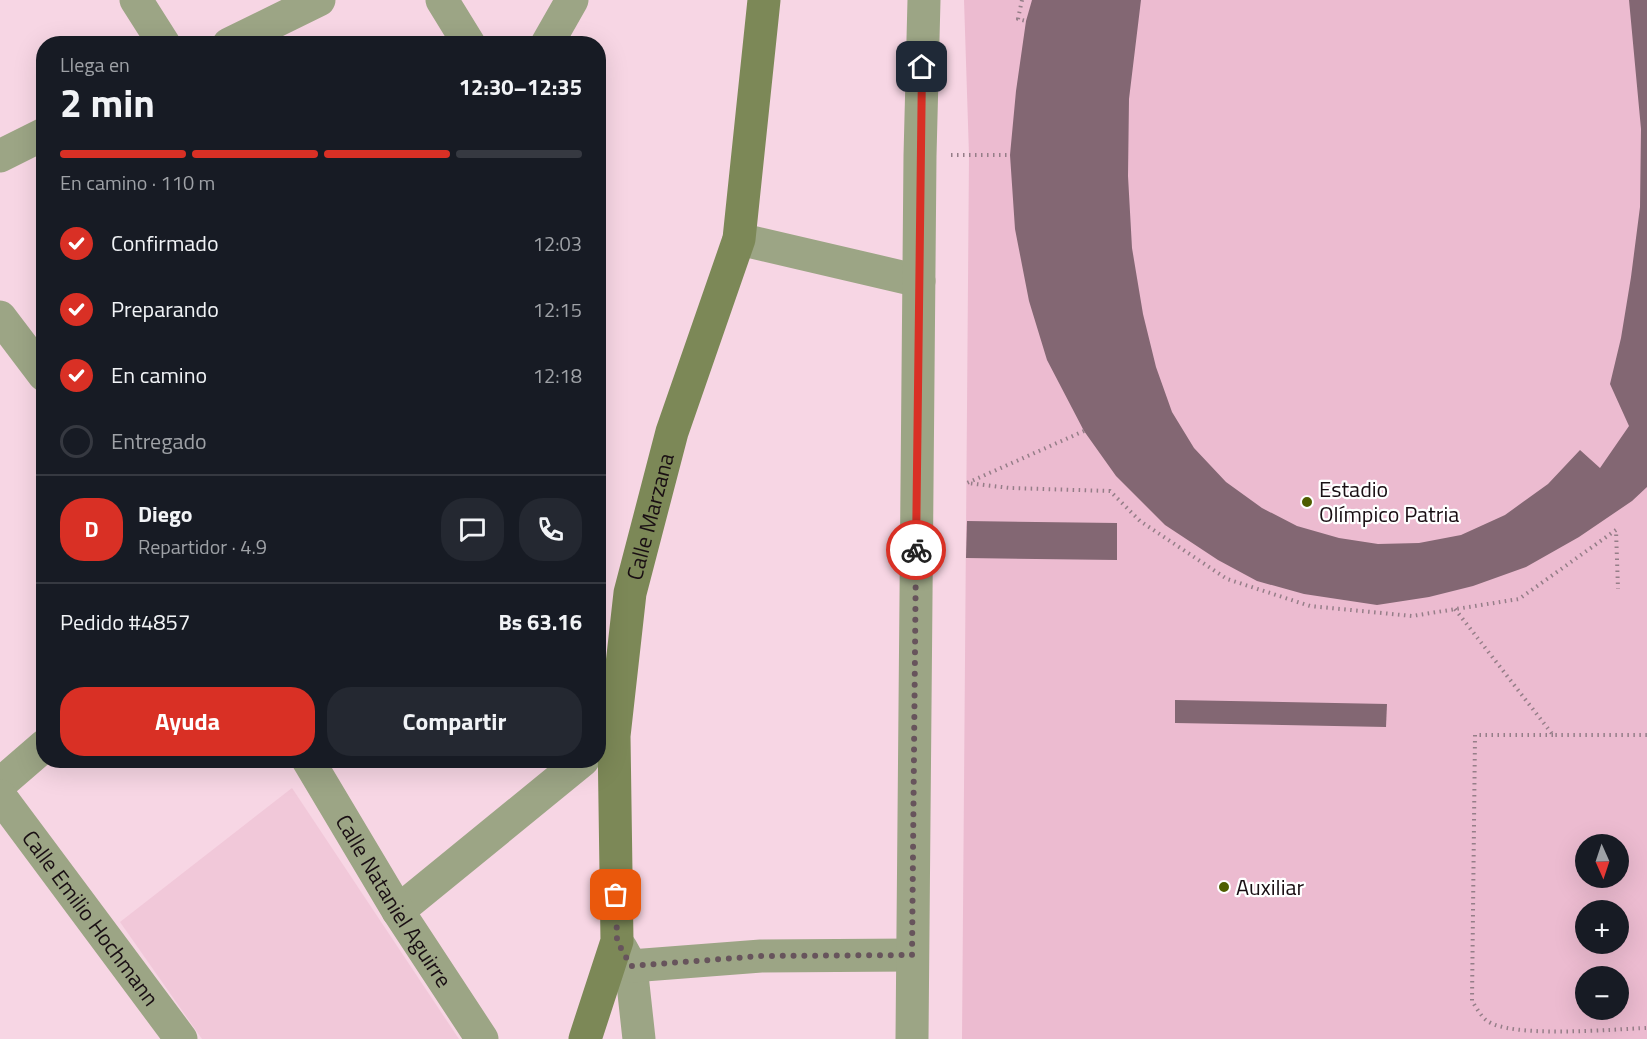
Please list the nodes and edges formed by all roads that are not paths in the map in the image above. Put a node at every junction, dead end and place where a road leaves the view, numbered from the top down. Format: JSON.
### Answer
{"nodes":[{"id":1,"x":136,"y":0,"type":"edge"},
{"id":2,"x":319,"y":0,"type":"edge"},
{"id":3,"x":442,"y":0,"type":"edge"},
{"id":4,"x":572,"y":0,"type":"edge"},
{"id":5,"x":764,"y":0,"type":"edge"},
{"id":6,"x":924,"y":0,"type":"edge"},
{"id":7,"x":159,"y":36,"type":"edge"},
{"id":8,"x":245,"y":36,"type":"edge"},
{"id":9,"x":463,"y":36,"type":"edge"},
{"id":10,"x":552,"y":36,"type":"edge"},
{"id":11,"x":36,"y":138,"type":"edge"},
{"id":12,"x":0,"y":156,"type":"edge"},
{"id":13,"x":739,"y":239,"type":"junction"},
{"id":14,"x":919,"y":281,"type":"junction"},
{"id":15,"x":0,"y":318,"type":"edge"},
{"id":16,"x":36,"y":365,"type":"edge"},
{"id":17,"x":606,"y":742,"type":"edge"},
{"id":18,"x":36,"y":753,"type":"edge"},
{"id":19,"x":313,"y":768,"type":"edge"},
{"id":20,"x":574,"y":768,"type":"edge"},
{"id":21,"x":0,"y":784,"type":"edge"},
{"id":22,"x":0,"y":796,"type":"edge"},
{"id":23,"x":398,"y":911,"type":"junction"},
{"id":24,"x":624,"y":953,"type":"junction"},
{"id":25,"x":912,"y":955,"type":"junction"},
{"id":26,"x":181,"y":1039,"type":"edge"},
{"id":27,"x":482,"y":1039,"type":"edge"},
{"id":28,"x":585,"y":1039,"type":"edge"},
{"id":29,"x":639,"y":1039,"type":"edge"},
{"id":30,"x":912,"y":1039,"type":"edge"}],
"edges":[{"from":1,"to":7,"type":"street"},
{"from":2,"to":8,"type":"street"},
{"from":3,"to":9,"type":"street"},
{"from":4,"to":10,"type":"street"},
{"from":5,"to":13,"type":"main road","name":"Calle Marzana"},
{"from":6,"to":14,"type":"street"},
{"from":11,"to":12,"type":"street"},
{"from":13,"to":14,"type":"street"},
{"from":13,"to":17,"type":"main road","name":"Calle Marzana"},
{"from":14,"to":25,"type":"street"},
{"from":15,"to":16,"type":"street"},
{"from":17,"to":24,"type":"main road","name":"Calle Marzana"},
{"from":18,"to":21,"type":"street"},
{"from":19,"to":23,"type":"street","name":"Calle Nataniel Aguirre"},
{"from":20,"to":23,"type":"street"},
{"from":22,"to":26,"type":"street","name":"Calle Emilio Hochmann"},
{"from":23,"to":27,"type":"street","name":"Calle Nataniel Aguirre"},
{"from":24,"to":25,"type":"street"},
{"from":24,"to":28,"type":"main road","name":"Calle Marzana"},
{"from":24,"to":29,"type":"street"},
{"from":25,"to":30,"type":"street"}]}
